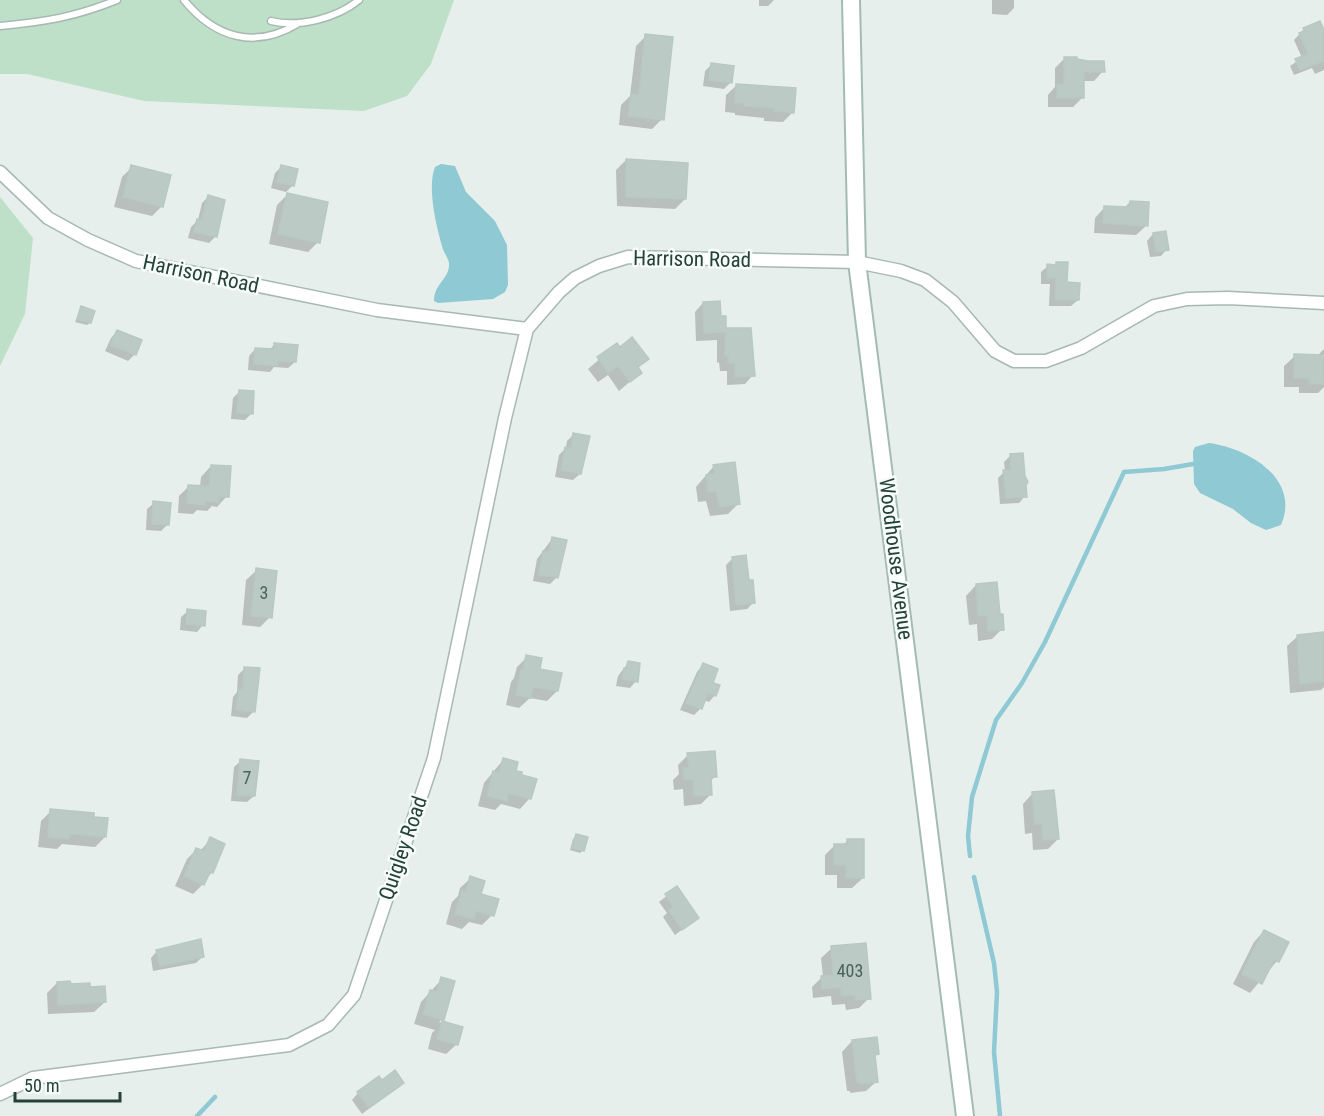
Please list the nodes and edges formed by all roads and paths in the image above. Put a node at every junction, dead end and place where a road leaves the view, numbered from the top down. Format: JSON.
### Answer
{"nodes":[{"id":1,"x":117,"y":0,"type":"edge"},
{"id":2,"x":184,"y":0,"type":"edge"},
{"id":3,"x":359,"y":0,"type":"edge"},
{"id":4,"x":851,"y":0,"type":"edge"},
{"id":5,"x":271,"y":21,"type":"dead end"},
{"id":6,"x":299,"y":23,"type":"junction"},
{"id":7,"x":0,"y":26,"type":"edge"},
{"id":8,"x":0,"y":172,"type":"edge"},
{"id":9,"x":857,"y":262,"type":"junction"},
{"id":10,"x":1324,"y":303,"type":"edge"},
{"id":11,"x":527,"y":329,"type":"junction"},
{"id":12,"x":0,"y":1094,"type":"edge"},
{"id":13,"x":965,"y":1116,"type":"edge"}],
"edges":[{"from":1,"to":7,"type":"lane"},
{"from":2,"to":6,"type":"lane"},
{"from":3,"to":6,"type":"lane"},
{"from":4,"to":9,"type":"main road","name":"Woodhouse Avenue"},
{"from":5,"to":6,"type":"lane"},
{"from":8,"to":11,"type":"street","name":"Harrison Road"},
{"from":9,"to":10,"type":"street","name":"Harrison Road"},
{"from":9,"to":11,"type":"street","name":"Harrison Road"},
{"from":9,"to":13,"type":"main road","name":"Woodhouse Avenue"},
{"from":11,"to":12,"type":"street","name":"Quigley Road"}]}
